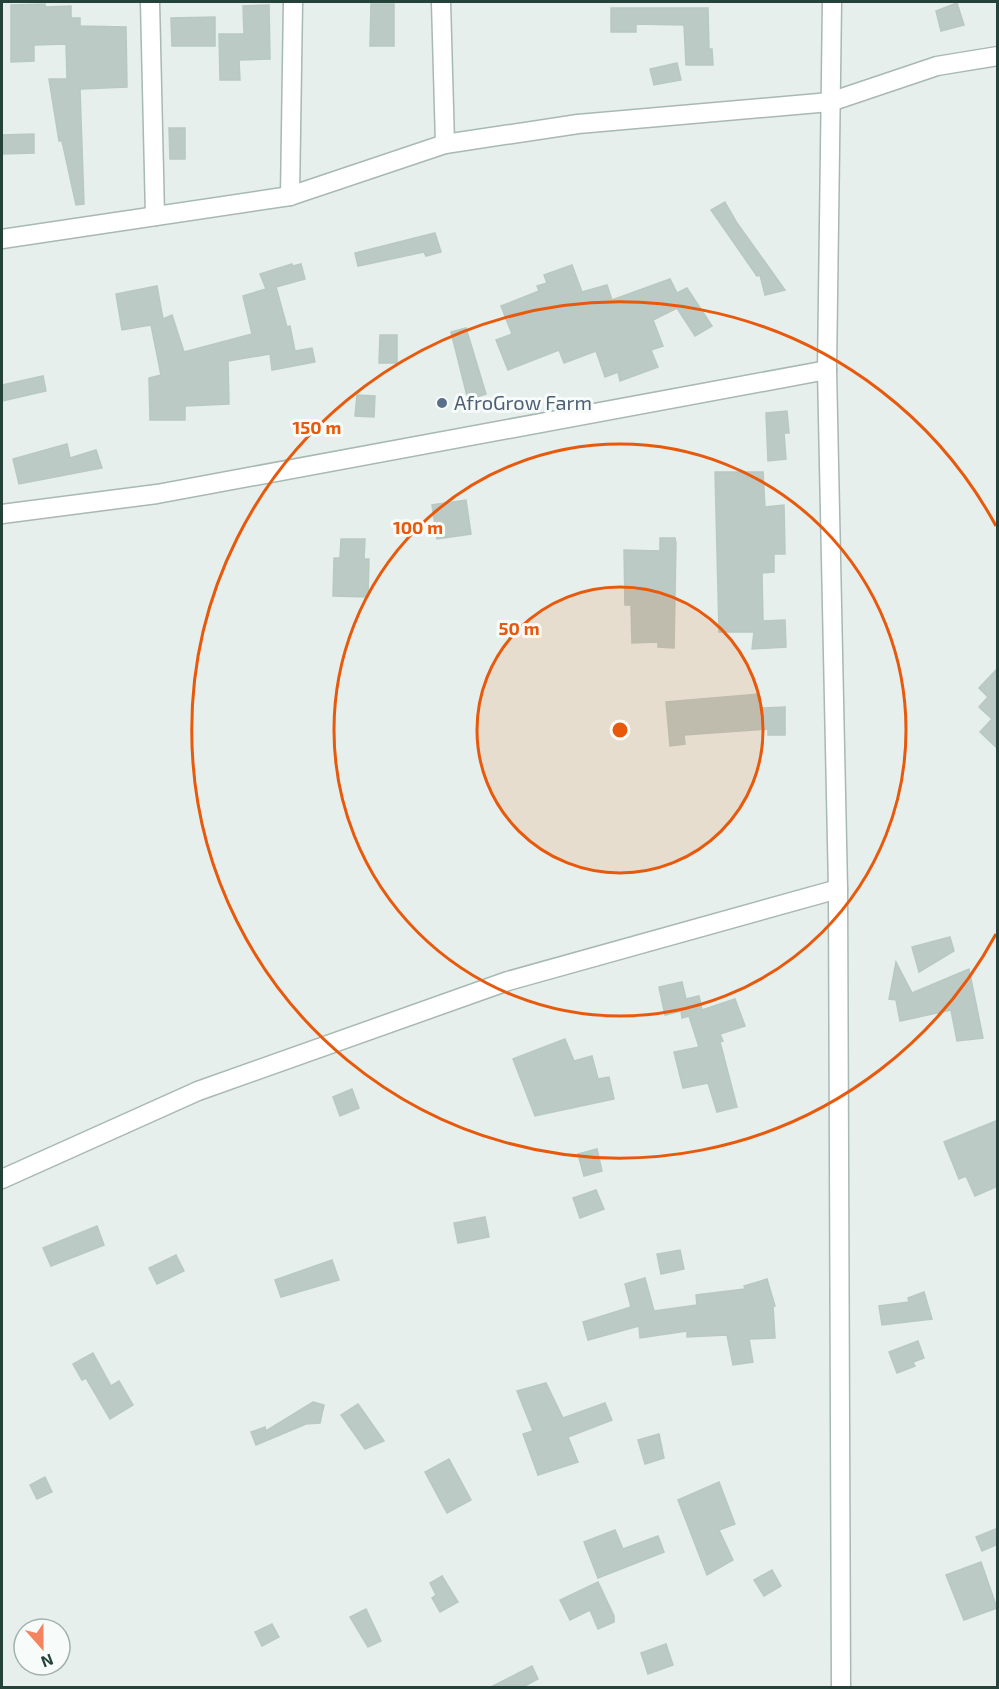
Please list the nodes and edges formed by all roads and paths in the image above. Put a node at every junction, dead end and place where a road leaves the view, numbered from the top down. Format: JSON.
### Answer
{"nodes":[{"id":1,"x":150,"y":2,"type":"edge"},
{"id":2,"x":293,"y":2,"type":"edge"},
{"id":3,"x":441,"y":2,"type":"edge"},
{"id":4,"x":832,"y":2,"type":"edge"},
{"id":5,"x":998,"y":56,"type":"edge"},
{"id":6,"x":830,"y":102,"type":"junction"},
{"id":7,"x":445,"y":144,"type":"junction"},
{"id":8,"x":290,"y":196,"type":"junction"},
{"id":9,"x":154,"y":216,"type":"junction"},
{"id":10,"x":2,"y":239,"type":"edge"},
{"id":11,"x":827,"y":370,"type":"junction"},
{"id":12,"x":2,"y":514,"type":"edge"},
{"id":13,"x":838,"y":889,"type":"junction"},
{"id":14,"x":2,"y":1179,"type":"edge"},
{"id":15,"x":841,"y":1688,"type":"edge"}],
"edges":[{"from":1,"to":9,"type":"street"},
{"from":2,"to":8,"type":"street"},
{"from":3,"to":7,"type":"street"},
{"from":4,"to":6,"type":"street"},
{"from":5,"to":6,"type":"street"},
{"from":6,"to":7,"type":"street"},
{"from":6,"to":11,"type":"street"},
{"from":7,"to":8,"type":"street"},
{"from":8,"to":9,"type":"street"},
{"from":9,"to":10,"type":"street"},
{"from":11,"to":12,"type":"street"},
{"from":11,"to":13,"type":"street"},
{"from":13,"to":14,"type":"street"},
{"from":13,"to":15,"type":"street"}]}
